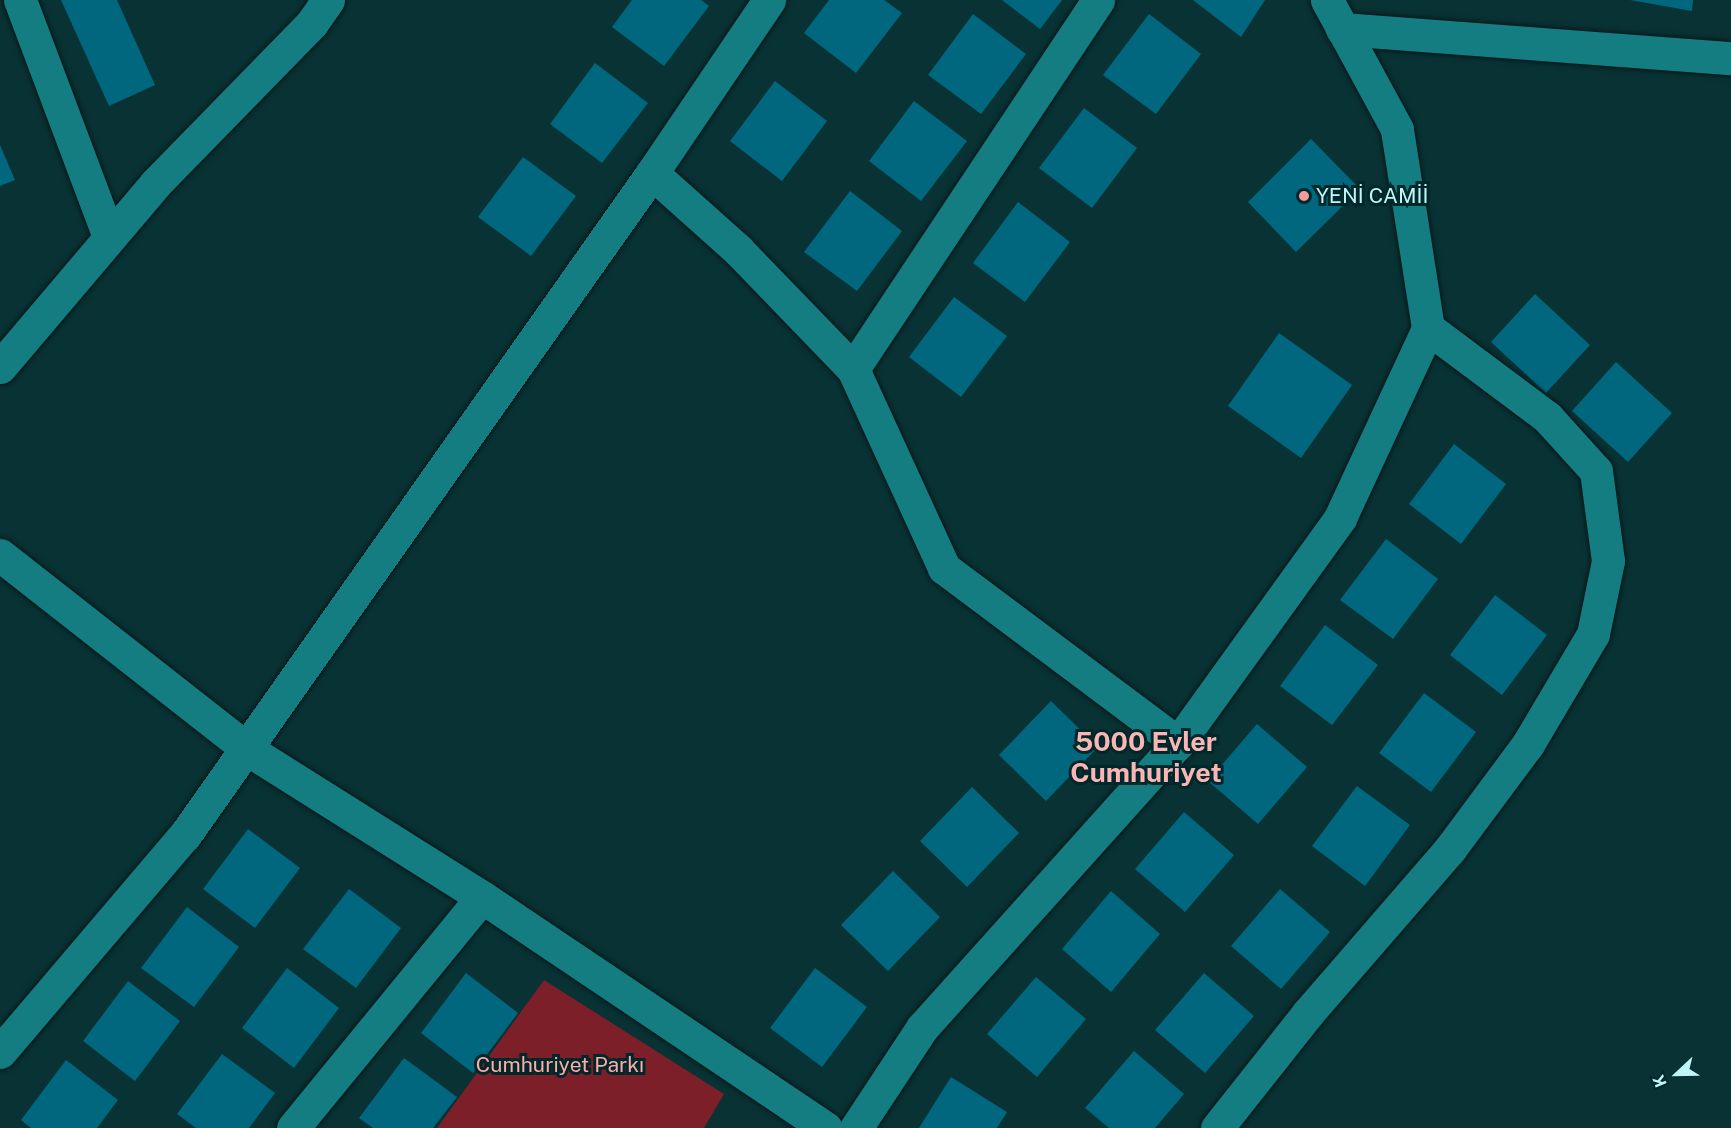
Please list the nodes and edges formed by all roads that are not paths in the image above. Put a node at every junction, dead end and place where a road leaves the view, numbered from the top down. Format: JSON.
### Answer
{"nodes":[{"id":1,"x":20,"y":0,"type":"edge"},
{"id":2,"x":328,"y":0,"type":"edge"},
{"id":3,"x":769,"y":0,"type":"edge"},
{"id":4,"x":1098,"y":0,"type":"edge"},
{"id":5,"x":1327,"y":0,"type":"edge"},
{"id":6,"x":1342,"y":29,"type":"junction"},
{"id":7,"x":1731,"y":58,"type":"edge"},
{"id":8,"x":652,"y":172,"type":"junction"},
{"id":9,"x":110,"y":237,"type":"junction"},
{"id":10,"x":1428,"y":328,"type":"junction"},
{"id":11,"x":0,"y":367,"type":"edge"},
{"id":12,"x":853,"y":369,"type":"junction"},
{"id":13,"x":0,"y":555,"type":"edge"},
{"id":14,"x":1178,"y":743,"type":"junction"},
{"id":15,"x":247,"y":749,"type":"junction"},
{"id":16,"x":482,"y":897,"type":"junction"},
{"id":17,"x":0,"y":1052,"type":"edge"},
{"id":18,"x":293,"y":1128,"type":"edge"},
{"id":19,"x":826,"y":1128,"type":"edge"},
{"id":20,"x":856,"y":1128,"type":"edge"},
{"id":21,"x":1218,"y":1128,"type":"edge"}],
"edges":[{"from":1,"to":9,"type":"street"},
{"from":2,"to":9,"type":"street"},
{"from":3,"to":8,"type":"street"},
{"from":4,"to":12,"type":"street"},
{"from":5,"to":6,"type":"street"},
{"from":6,"to":7,"type":"street"},
{"from":6,"to":10,"type":"street"},
{"from":8,"to":12,"type":"street"},
{"from":8,"to":15,"type":"street"},
{"from":9,"to":11,"type":"street"},
{"from":10,"to":14,"type":"street"},
{"from":10,"to":21,"type":"street"},
{"from":12,"to":14,"type":"street"},
{"from":13,"to":15,"type":"street"},
{"from":14,"to":20,"type":"street"},
{"from":15,"to":16,"type":"street"},
{"from":15,"to":17,"type":"street"},
{"from":16,"to":18,"type":"street"},
{"from":16,"to":19,"type":"street"}]}
